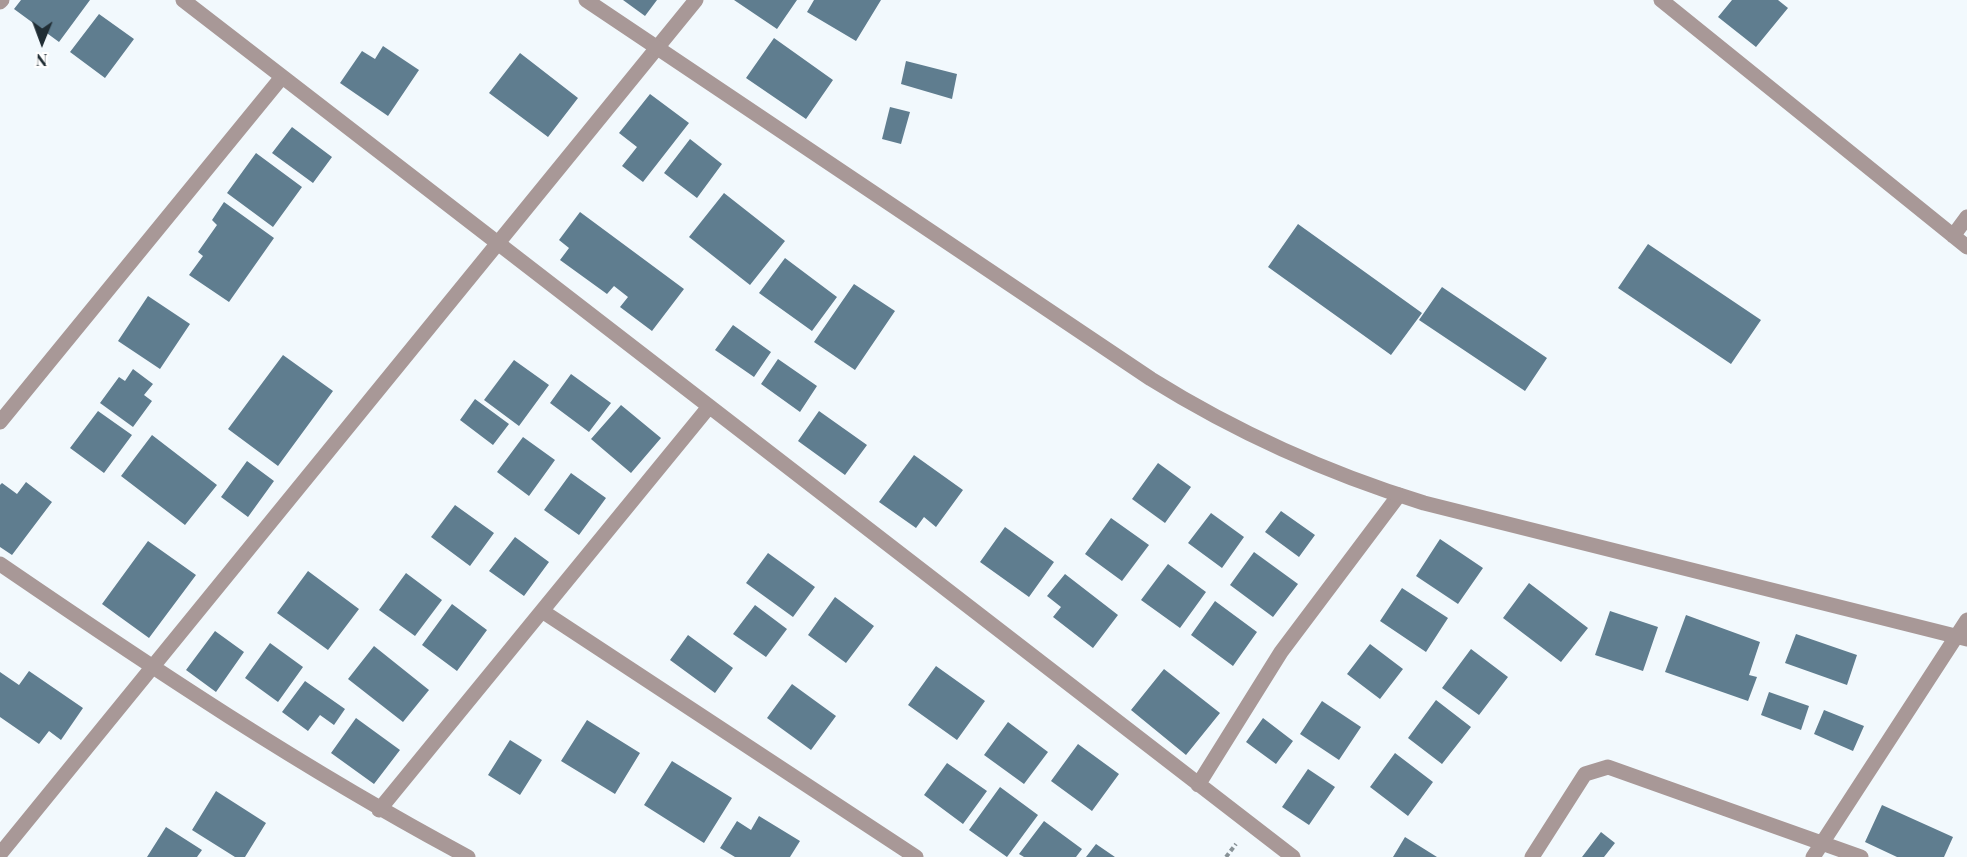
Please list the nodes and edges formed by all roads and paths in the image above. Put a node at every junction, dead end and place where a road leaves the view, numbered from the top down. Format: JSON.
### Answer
{"nodes":[{"id":1,"x":183,"y":0,"type":"edge"},
{"id":2,"x":586,"y":0,"type":"edge"},
{"id":3,"x":696,"y":0,"type":"edge"},
{"id":4,"x":1661,"y":0,"type":"edge"},
{"id":5,"x":658,"y":48,"type":"junction"},
{"id":6,"x":282,"y":77,"type":"junction"},
{"id":7,"x":1967,"y":217,"type":"edge"},
{"id":8,"x":1953,"y":236,"type":"junction"},
{"id":9,"x":498,"y":245,"type":"junction"},
{"id":10,"x":1967,"y":247,"type":"edge"},
{"id":11,"x":708,"y":408,"type":"junction"},
{"id":12,"x":0,"y":422,"type":"edge"},
{"id":13,"x":1399,"y":495,"type":"junction"},
{"id":14,"x":0,"y":564,"type":"edge"},
{"id":15,"x":542,"y":611,"type":"junction"},
{"id":16,"x":1967,"y":620,"type":"edge"},
{"id":17,"x":1961,"y":637,"type":"edge"},
{"id":18,"x":152,"y":669,"type":"junction"},
{"id":19,"x":1198,"y":784,"type":"junction"},
{"id":20,"x":379,"y":810,"type":"junction"},
{"id":21,"x":1822,"y":842,"type":"junction"},
{"id":22,"x":0,"y":854,"type":"edge"},
{"id":23,"x":468,"y":857,"type":"edge"},
{"id":24,"x":916,"y":857,"type":"edge"},
{"id":25,"x":1293,"y":857,"type":"edge"},
{"id":26,"x":1532,"y":857,"type":"edge"},
{"id":27,"x":1813,"y":857,"type":"edge"},
{"id":28,"x":1861,"y":857,"type":"edge"}],
"edges":[{"from":1,"to":6,"type":"street"},
{"from":2,"to":5,"type":"street"},
{"from":3,"to":5,"type":"street"},
{"from":4,"to":8,"type":"street"},
{"from":5,"to":9,"type":"street"},
{"from":5,"to":13,"type":"street"},
{"from":6,"to":9,"type":"street"},
{"from":6,"to":12,"type":"street"},
{"from":7,"to":8,"type":"street"},
{"from":8,"to":10,"type":"street"},
{"from":9,"to":11,"type":"street"},
{"from":9,"to":18,"type":"street"},
{"from":11,"to":15,"type":"street"},
{"from":11,"to":19,"type":"street"},
{"from":13,"to":17,"type":"street"},
{"from":13,"to":19,"type":"street"},
{"from":14,"to":18,"type":"street"},
{"from":15,"to":20,"type":"street"},
{"from":15,"to":24,"type":"street"},
{"from":16,"to":17,"type":"street"},
{"from":17,"to":21,"type":"street"},
{"from":18,"to":20,"type":"street"},
{"from":18,"to":22,"type":"street"},
{"from":19,"to":25,"type":"street"},
{"from":20,"to":23,"type":"street"},
{"from":21,"to":26,"type":"street"},
{"from":21,"to":27,"type":"street"},
{"from":21,"to":28,"type":"street"}]}
